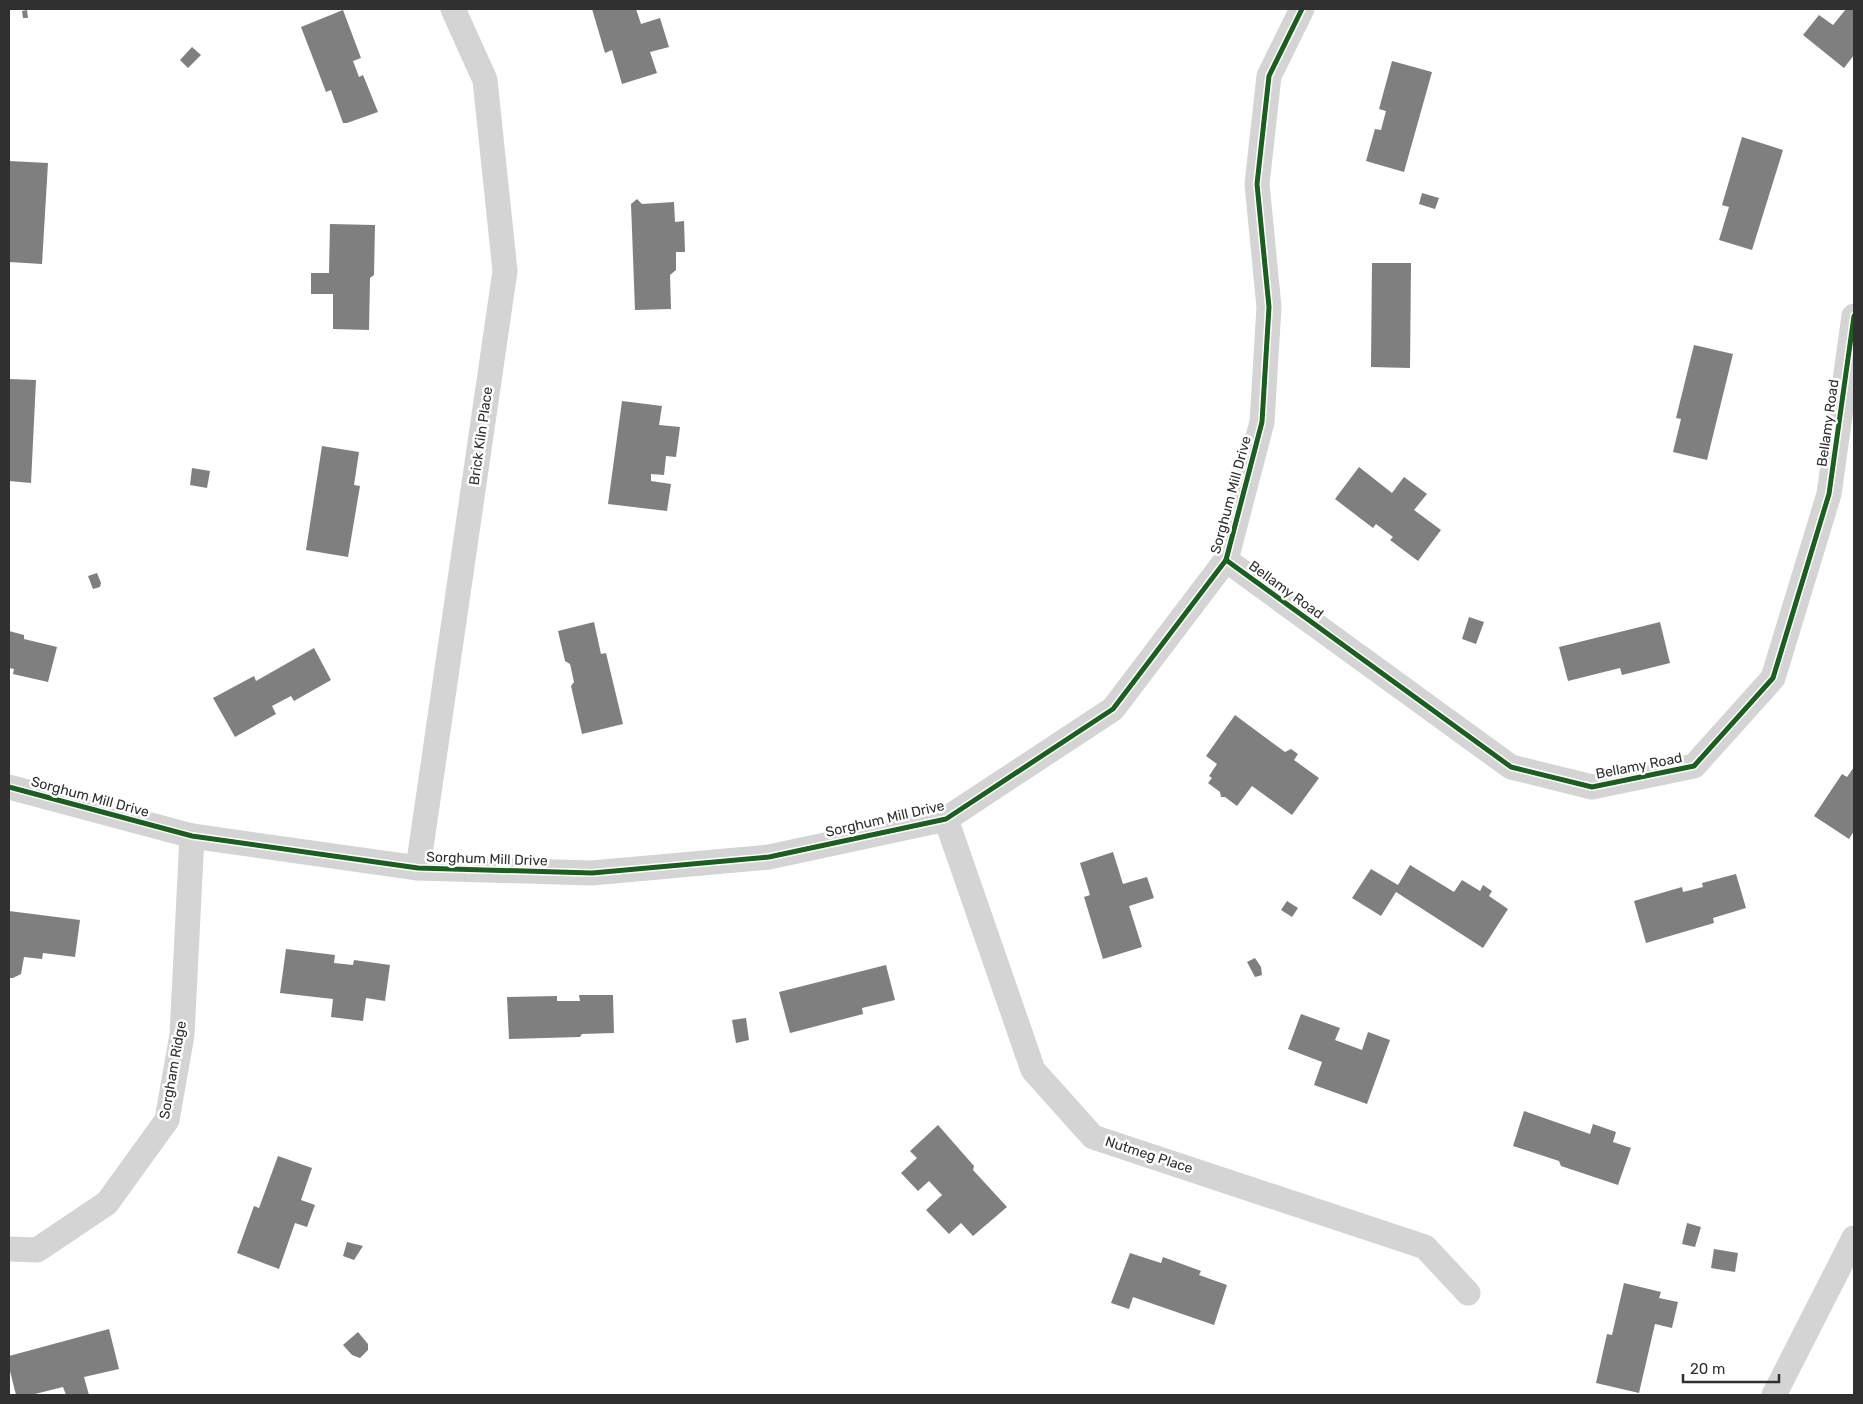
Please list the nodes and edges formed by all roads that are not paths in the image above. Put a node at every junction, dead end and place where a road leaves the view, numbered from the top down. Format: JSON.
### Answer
{"nodes":[{"id":1,"x":453,"y":9,"type":"edge"},
{"id":2,"x":1302,"y":9,"type":"edge"},
{"id":3,"x":1854,"y":316,"type":"edge"},
{"id":4,"x":1226,"y":560,"type":"junction"},
{"id":5,"x":9,"y":787,"type":"edge"},
{"id":6,"x":946,"y":819,"type":"junction"},
{"id":7,"x":192,"y":836,"type":"junction"},
{"id":8,"x":418,"y":868,"type":"junction"},
{"id":9,"x":1854,"y":1238,"type":"edge"},
{"id":10,"x":9,"y":1249,"type":"edge"},
{"id":11,"x":1468,"y":1293,"type":"dead end"},
{"id":12,"x":1774,"y":1395,"type":"edge"}],
"edges":[{"from":1,"to":8,"type":"street","name":"Brick Kiln Place"},
{"from":2,"to":4,"type":"street","name":"Sorghum Mill Drive"},
{"from":3,"to":4,"type":"street","name":"Bellamy Road"},
{"from":4,"to":6,"type":"street","name":"Sorghum Mill Drive"},
{"from":5,"to":7,"type":"street","name":"Sorghum Mill Drive"},
{"from":6,"to":8,"type":"street","name":"Sorghum Mill Drive"},
{"from":6,"to":11,"type":"street","name":"Nutmeg Place"},
{"from":7,"to":8,"type":"street","name":"Sorghum Mill Drive"},
{"from":7,"to":10,"type":"street","name":"Sorgham Ridge"},
{"from":9,"to":12,"type":"street"}]}
